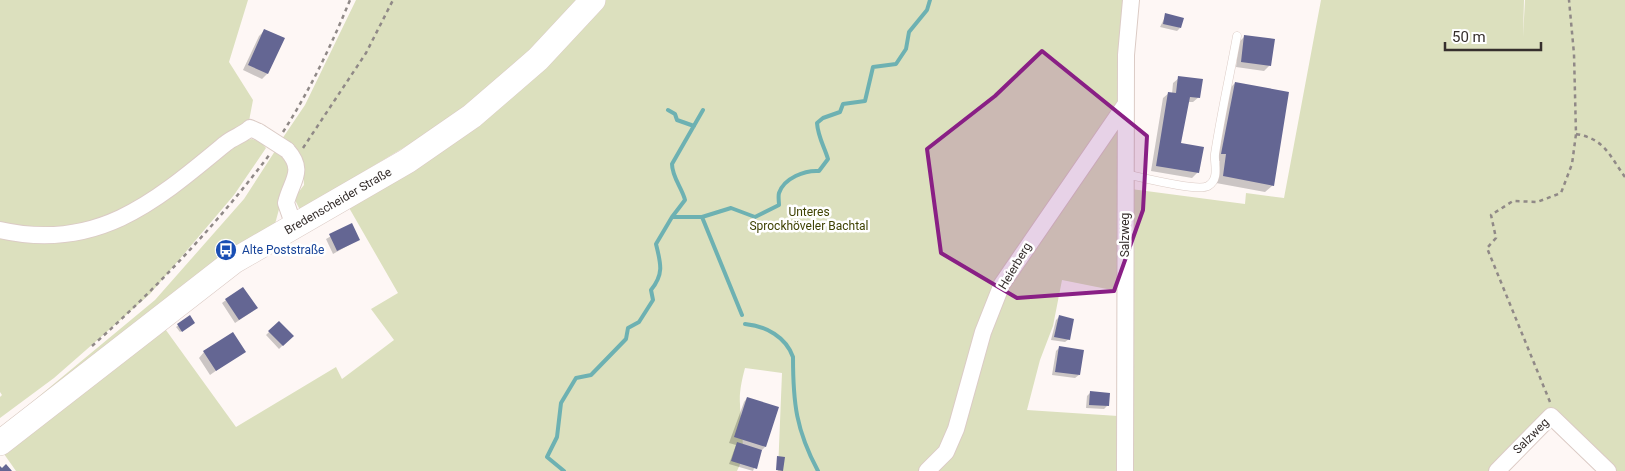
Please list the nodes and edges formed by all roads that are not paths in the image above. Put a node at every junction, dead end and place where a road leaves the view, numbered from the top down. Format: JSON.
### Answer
{"nodes":[{"id":1,"x":593,"y":0,"type":"edge"},
{"id":2,"x":1131,"y":0,"type":"edge"},
{"id":3,"x":1237,"y":36,"type":"dead end"},
{"id":4,"x":1125,"y":105,"type":"junction"},
{"id":5,"x":1125,"y":174,"type":"junction"},
{"id":6,"x":294,"y":226,"type":"junction"},
{"id":7,"x":0,"y":230,"type":"edge"},
{"id":8,"x":0,"y":443,"type":"edge"},
{"id":9,"x":927,"y":471,"type":"edge"},
{"id":10,"x":1125,"y":471,"type":"edge"},
{"id":11,"x":1497,"y":471,"type":"edge"},
{"id":12,"x":1608,"y":471,"type":"edge"}],
"edges":[{"from":1,"to":6,"type":"main road","name":"Bredenscheider Straße"},
{"from":2,"to":4,"type":"street","name":"Salzweg"},
{"from":3,"to":5,"type":"lane"},
{"from":4,"to":5,"type":"street","name":"Salzweg"},
{"from":4,"to":9,"type":"street","name":"Heierberg"},
{"from":5,"to":10,"type":"street","name":"Salzweg"},
{"from":6,"to":7,"type":"street","bridge":true},
{"from":6,"to":8,"type":"main road","name":"Bredenscheider Straße"},
{"from":11,"to":12,"type":"street","name":"Salzweg"}]}
